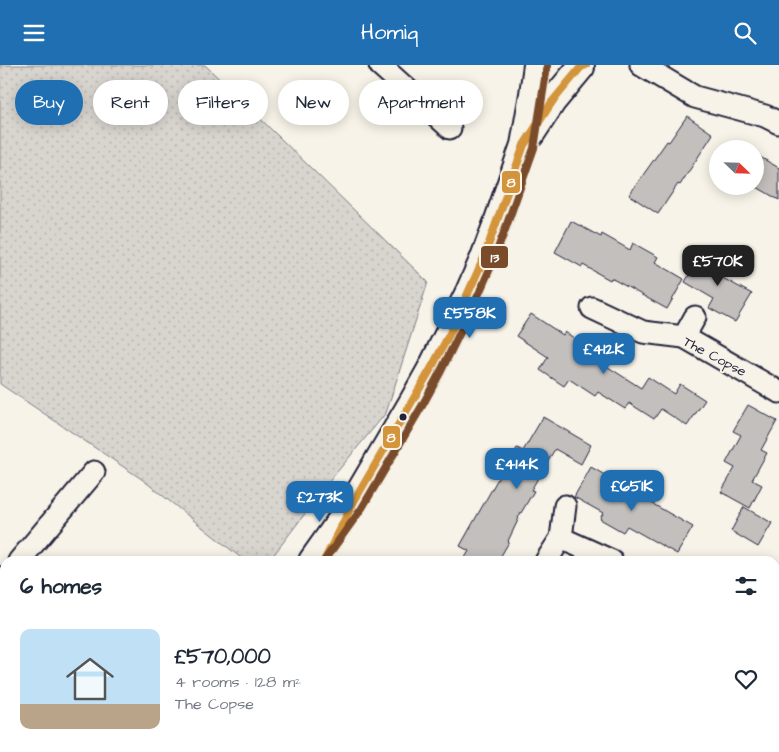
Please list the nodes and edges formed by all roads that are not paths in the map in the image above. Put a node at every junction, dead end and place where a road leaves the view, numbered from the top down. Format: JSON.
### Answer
{"nodes":[{"id":1,"x":380,"y":65,"type":"edge"},
{"id":2,"x":537,"y":65,"type":"edge"},
{"id":3,"x":641,"y":65,"type":"edge"},
{"id":4,"x":576,"y":66,"type":"edge"},
{"id":5,"x":779,"y":123,"type":"edge"},
{"id":6,"x":450,"y":128,"type":"dead end"},
{"id":7,"x":524,"y":145,"type":"junction"},
{"id":8,"x":592,"y":308,"type":"dead end"},
{"id":9,"x":695,"y":317,"type":"dead end"},
{"id":10,"x":684,"y":337,"type":"junction"},
{"id":11,"x":779,"y":392,"type":"edge"},
{"id":12,"x":94,"y":472,"type":"dead end"},
{"id":13,"x":353,"y":503,"type":"junction"},
{"id":14,"x":565,"y":506,"type":"dead end"},
{"id":15,"x":562,"y":538,"type":"junction"},
{"id":16,"x":23,"y":556,"type":"edge"},
{"id":17,"x":316,"y":556,"type":"edge"},
{"id":18,"x":326,"y":556,"type":"edge"},
{"id":19,"x":549,"y":556,"type":"edge"},
{"id":20,"x":601,"y":556,"type":"edge"}],
"edges":[{"from":1,"to":6,"type":"street"},
{"from":2,"to":7,"type":"street"},
{"from":3,"to":5,"type":"street"},
{"from":4,"to":7,"type":"street"},
{"from":7,"to":13,"type":"street"},
{"from":8,"to":10,"type":"street","name":"The Copse"},
{"from":9,"to":10,"type":"street"},
{"from":10,"to":11,"type":"street","name":"The Copse"},
{"from":12,"to":16,"type":"street"},
{"from":13,"to":17,"type":"street"},
{"from":13,"to":18,"type":"street"},
{"from":14,"to":15,"type":"street"},
{"from":15,"to":19,"type":"street"},
{"from":15,"to":20,"type":"street"}]}
